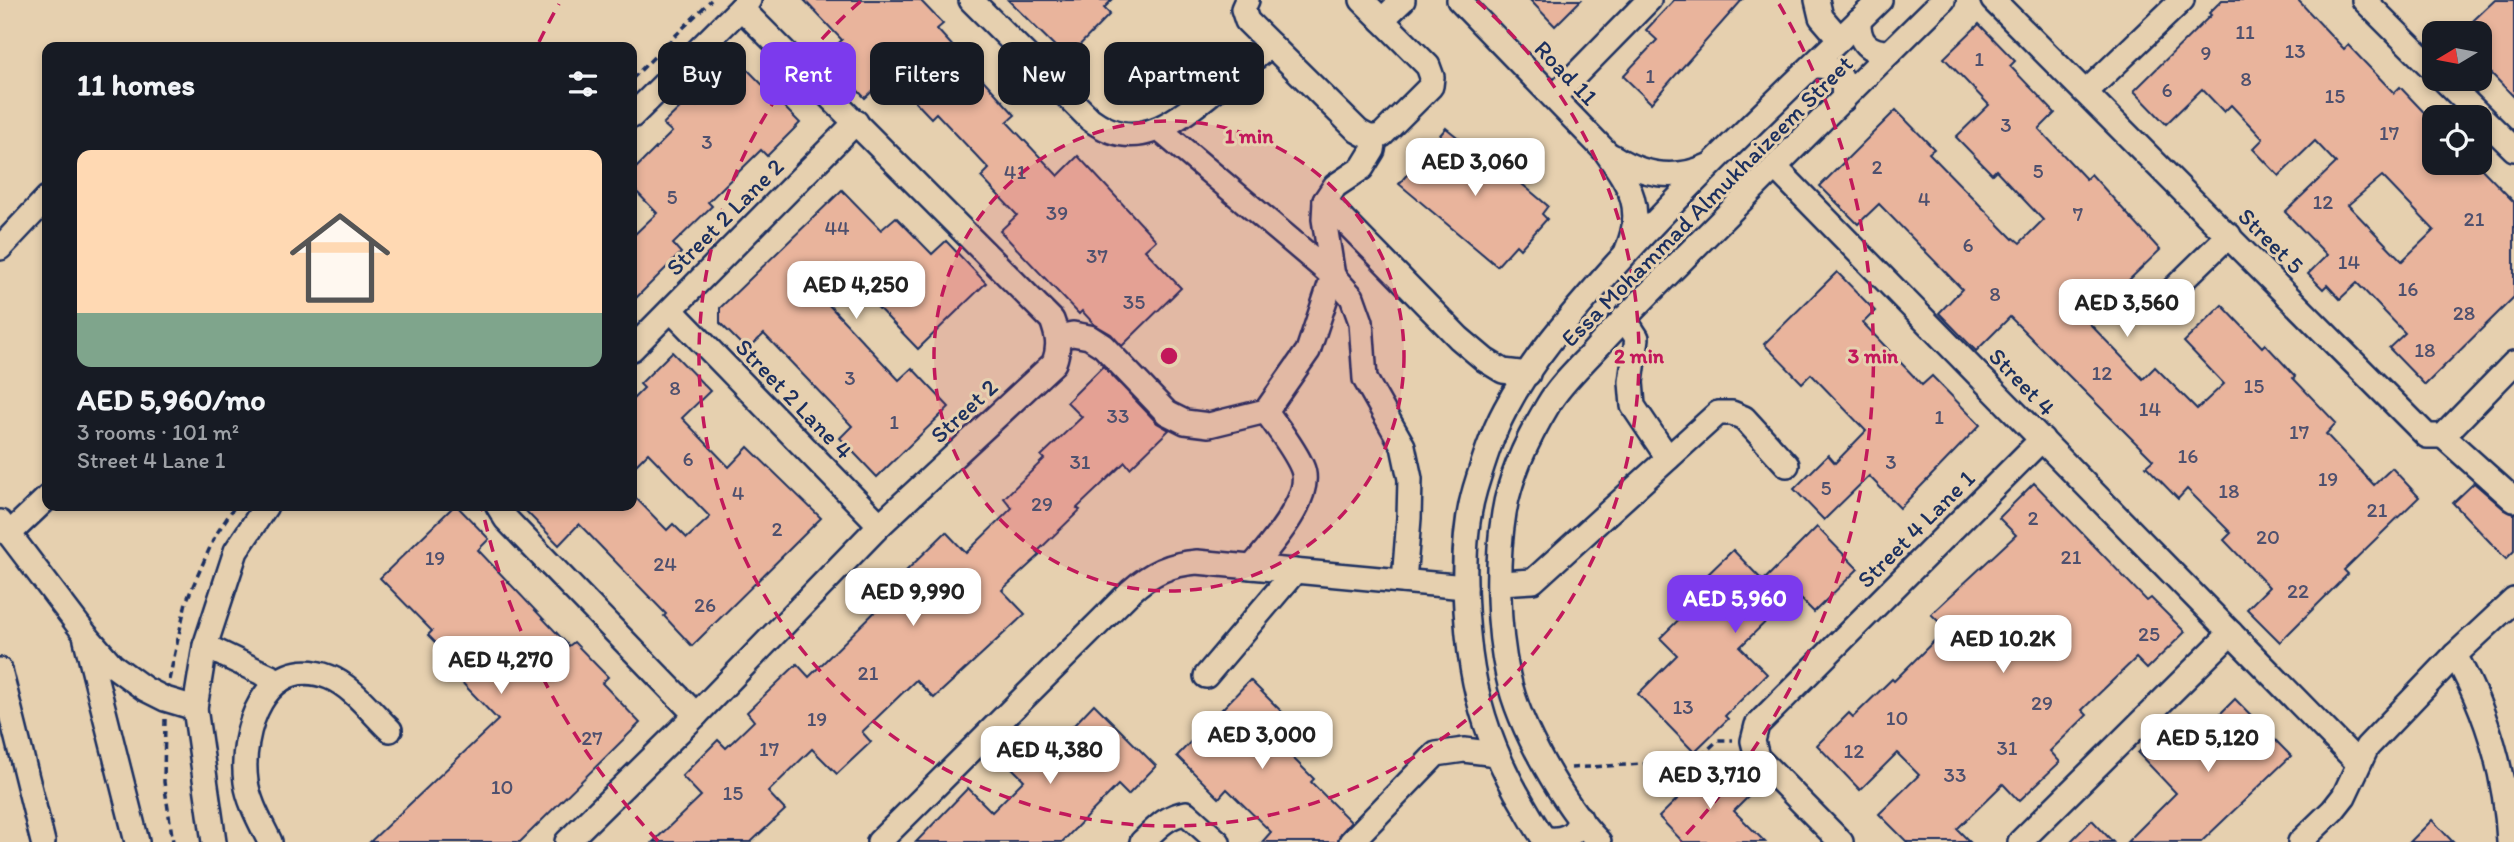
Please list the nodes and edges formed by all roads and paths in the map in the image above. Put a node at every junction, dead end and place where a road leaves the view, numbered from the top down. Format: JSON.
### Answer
{"nodes":[{"id":1,"x":711,"y":0,"type":"edge"},
{"id":2,"x":971,"y":0,"type":"edge"},
{"id":3,"x":1247,"y":0,"type":"edge"},
{"id":4,"x":1362,"y":0,"type":"edge"},
{"id":5,"x":1403,"y":0,"type":"edge"},
{"id":6,"x":1459,"y":0,"type":"edge"},
{"id":7,"x":1649,"y":0,"type":"edge"},
{"id":8,"x":1817,"y":0,"type":"edge"},
{"id":9,"x":1880,"y":0,"type":"edge"},
{"id":10,"x":1943,"y":0,"type":"edge"},
{"id":11,"x":1993,"y":0,"type":"edge"},
{"id":12,"x":2182,"y":0,"type":"edge"},
{"id":13,"x":2364,"y":0,"type":"edge"},
{"id":14,"x":745,"y":4,"type":"edge"},
{"id":15,"x":1382,"y":20,"type":"junction"},
{"id":16,"x":1859,"y":20,"type":"junction"},
{"id":17,"x":1840,"y":39,"type":"junction"},
{"id":18,"x":1270,"y":45,"type":"junction"},
{"id":19,"x":1890,"y":52,"type":"junction"},
{"id":20,"x":2422,"y":58,"type":"edge"},
{"id":21,"x":1813,"y":66,"type":"junction"},
{"id":22,"x":637,"y":74,"type":"edge"},
{"id":23,"x":2455,"y":91,"type":"edge"},
{"id":24,"x":2086,"y":92,"type":"junction"},
{"id":25,"x":1554,"y":97,"type":"junction"},
{"id":26,"x":1843,"y":100,"type":"junction"},
{"id":27,"x":637,"y":111,"type":"edge"},
{"id":28,"x":856,"y":122,"type":"junction"},
{"id":29,"x":1159,"y":129,"type":"junction"},
{"id":30,"x":1375,"y":138,"type":"junction"},
{"id":31,"x":2514,"y":149,"type":"edge"},
{"id":32,"x":1606,"y":152,"type":"junction"},
{"id":33,"x":1713,"y":164,"type":"junction"},
{"id":34,"x":1775,"y":167,"type":"junction"},
{"id":35,"x":1325,"y":201,"type":"junction"},
{"id":36,"x":42,"y":203,"type":"edge"},
{"id":37,"x":2229,"y":235,"type":"junction"},
{"id":38,"x":0,"y":247,"type":"edge"},
{"id":39,"x":1625,"y":254,"type":"junction"},
{"id":40,"x":1333,"y":276,"type":"junction"},
{"id":41,"x":2154,"y":308,"type":"dead end"},
{"id":42,"x":671,"y":310,"type":"junction"},
{"id":43,"x":1624,"y":318,"type":"junction"},
{"id":44,"x":1058,"y":337,"type":"junction"},
{"id":45,"x":637,"y":344,"type":"edge"},
{"id":46,"x":2514,"y":363,"type":"edge"},
{"id":47,"x":1528,"y":374,"type":"junction"},
{"id":48,"x":1266,"y":411,"type":"junction"},
{"id":49,"x":2443,"y":436,"type":"junction"},
{"id":50,"x":2042,"y":439,"type":"junction"},
{"id":51,"x":1668,"y":458,"type":"junction"},
{"id":52,"x":1787,"y":465,"type":"dead end"},
{"id":53,"x":2514,"y":500,"type":"edge"},
{"id":54,"x":42,"y":501,"type":"edge"},
{"id":55,"x":263,"y":511,"type":"edge"},
{"id":56,"x":501,"y":511,"type":"edge"},
{"id":57,"x":880,"y":525,"type":"junction"},
{"id":58,"x":4,"y":528,"type":"edge"},
{"id":59,"x":1252,"y":567,"type":"junction"},
{"id":60,"x":1295,"y":571,"type":"junction"},
{"id":61,"x":1404,"y":581,"type":"junction"},
{"id":62,"x":1500,"y":583,"type":"junction"},
{"id":63,"x":1465,"y":587,"type":"junction"},
{"id":64,"x":2514,"y":600,"type":"edge"},
{"id":65,"x":2231,"y":633,"type":"junction"},
{"id":66,"x":85,"y":634,"type":"junction"},
{"id":67,"x":205,"y":646,"type":"junction"},
{"id":68,"x":2455,"y":655,"type":"junction"},
{"id":69,"x":0,"y":670,"type":"edge"},
{"id":70,"x":1206,"y":676,"type":"dead end"},
{"id":71,"x":279,"y":681,"type":"junction"},
{"id":72,"x":195,"y":708,"type":"junction"},
{"id":73,"x":696,"y":715,"type":"junction"},
{"id":74,"x":390,"y":730,"type":"dead end"},
{"id":75,"x":1752,"y":741,"type":"junction"},
{"id":76,"x":1497,"y":754,"type":"junction"},
{"id":77,"x":2358,"y":763,"type":"junction"},
{"id":78,"x":1548,"y":769,"type":"junction"},
{"id":79,"x":1580,"y":818,"type":"junction"},
{"id":80,"x":1545,"y":840,"type":"edge"},
{"id":81,"x":43,"y":842,"type":"edge"},
{"id":82,"x":137,"y":842,"type":"edge"},
{"id":83,"x":214,"y":842,"type":"edge"},
{"id":84,"x":270,"y":842,"type":"edge"},
{"id":85,"x":567,"y":842,"type":"edge"},
{"id":86,"x":879,"y":842,"type":"edge"},
{"id":87,"x":1142,"y":842,"type":"edge"},
{"id":88,"x":1218,"y":842,"type":"edge"},
{"id":89,"x":1351,"y":842,"type":"edge"},
{"id":90,"x":1599,"y":842,"type":"edge"},
{"id":91,"x":1841,"y":842,"type":"edge"},
{"id":92,"x":2020,"y":842,"type":"edge"},
{"id":93,"x":2300,"y":842,"type":"edge"},
{"id":94,"x":2509,"y":842,"type":"edge"}],
"edges":[{"from":1,"to":22,"type":"path"},
{"from":2,"to":29,"type":"street"},
{"from":3,"to":18,"type":"street"},
{"from":4,"to":15,"type":"street"},
{"from":5,"to":15,"type":"street"},
{"from":6,"to":25,"type":"street","name":"Road 11"},
{"from":7,"to":25,"type":"street"},
{"from":8,"to":17,"type":"street"},
{"from":9,"to":16,"type":"street","name":"Essa Mohammad Almukhaizeem Street"},
{"from":10,"to":19,"type":"street","name":"Essa Mohammad Almukhaizeem Street"},
{"from":11,"to":24,"type":"street","name":"Street 5"},
{"from":12,"to":24,"type":"street"},
{"from":13,"to":20,"type":"street"},
{"from":14,"to":27,"type":"street"},
{"from":14,"to":28,"type":"street"},
{"from":15,"to":30,"type":"street"},
{"from":16,"to":17,"type":"street","name":"Essa Mohammad Almukhaizeem Street"},
{"from":16,"to":19,"type":"street"},
{"from":17,"to":21,"type":"street","name":"Essa Mohammad Almukhaizeem Street"},
{"from":18,"to":29,"type":"street"},
{"from":18,"to":30,"type":"street"},
{"from":19,"to":26,"type":"street","name":"Essa Mohammad Almukhaizeem Street"},
{"from":21,"to":26,"type":"street"},
{"from":21,"to":33,"type":"street","name":"Essa Mohammad Almukhaizeem Street"},
{"from":23,"to":31,"type":"street"},
{"from":24,"to":37,"type":"street","name":"Street 5"},
{"from":25,"to":32,"type":"street","name":"Road 11"},
{"from":26,"to":34,"type":"street","name":"Essa Mohammad Almukhaizeem Street"},
{"from":28,"to":42,"type":"street","name":"Street 2 Lane 2"},
{"from":28,"to":44,"type":"street"},
{"from":29,"to":40,"type":"street"},
{"from":30,"to":35,"type":"street"},
{"from":32,"to":33,"type":"street","name":"Road 11"},
{"from":32,"to":39,"type":"street","name":"Road 11"},
{"from":33,"to":39,"type":"street","name":"Essa Mohammad Almukhaizeem Street"},
{"from":34,"to":43,"type":"street","name":"Essa Mohammad Almukhaizeem Street"},
{"from":34,"to":50,"type":"street","name":"Street 4"},
{"from":35,"to":40,"type":"street"},
{"from":35,"to":47,"type":"street"},
{"from":36,"to":38,"type":"street"},
{"from":37,"to":41,"type":"street"},
{"from":37,"to":49,"type":"street","name":"Street 5"},
{"from":39,"to":47,"type":"street","name":"Essa Mohammad Almukhaizeem Street"},
{"from":40,"to":48,"type":"street"},
{"from":40,"to":61,"type":"street"},
{"from":42,"to":45,"type":"street","name":"Street 2 Lane 2"},
{"from":42,"to":57,"type":"street","name":"Street 2 Lane 4"},
{"from":43,"to":51,"type":"street"},
{"from":43,"to":62,"type":"street","name":"Essa Mohammad Almukhaizeem Street"},
{"from":44,"to":48,"type":"street"},
{"from":44,"to":57,"type":"street","name":"Street 2"},
{"from":46,"to":49,"type":"street"},
{"from":47,"to":63,"type":"street","name":"Essa Mohammad Almukhaizeem Street"},
{"from":48,"to":59,"type":"street"},
{"from":49,"to":53,"type":"street","name":"Street 5"},
{"from":50,"to":65,"type":"street","name":"Street 4"},
{"from":50,"to":75,"type":"street","name":"Street 4 Lane 1"},
{"from":51,"to":52,"type":"street"},
{"from":51,"to":62,"type":"street"},
{"from":54,"to":58,"type":"street"},
{"from":55,"to":67,"type":"street"},
{"from":56,"to":73,"type":"street"},
{"from":57,"to":73,"type":"street","name":"Street 2"},
{"from":58,"to":66,"type":"street"},
{"from":59,"to":60,"type":"street"},
{"from":59,"to":86,"type":"street"},
{"from":60,"to":61,"type":"street"},
{"from":60,"to":70,"type":"street"},
{"from":61,"to":63,"type":"street"},
{"from":62,"to":78,"type":"street","name":"Essa Mohammad Almukhaizeem Street"},
{"from":63,"to":76,"type":"street","name":"Essa Mohammad Almukhaizeem Street"},
{"from":64,"to":68,"type":"street"},
{"from":65,"to":77,"type":"street","name":"Street 4"},
{"from":65,"to":92,"type":"street"},
{"from":66,"to":72,"type":"street"},
{"from":66,"to":82,"type":"street"},
{"from":67,"to":71,"type":"street"},
{"from":67,"to":72,"type":"street"},
{"from":68,"to":77,"type":"street"},
{"from":68,"to":94,"type":"street"},
{"from":69,"to":81,"type":"street"},
{"from":71,"to":74,"type":"street"},
{"from":71,"to":84,"type":"street"},
{"from":72,"to":83,"type":"street"},
{"from":73,"to":85,"type":"street","name":"Street 2"},
{"from":75,"to":78,"type":"path"},
{"from":75,"to":91,"type":"street"},
{"from":76,"to":80,"type":"street","name":"Essa Mohammad Almukhaizeem Street"},
{"from":76,"to":89,"type":"street"},
{"from":77,"to":93,"type":"street"},
{"from":78,"to":79,"type":"street","name":"Essa Mohammad Almukhaizeem Street"},
{"from":79,"to":80,"type":"street"},
{"from":79,"to":90,"type":"street","name":"Essa Mohammad Almukhaizeem Street"},
{"from":87,"to":88,"type":"street"}]}
